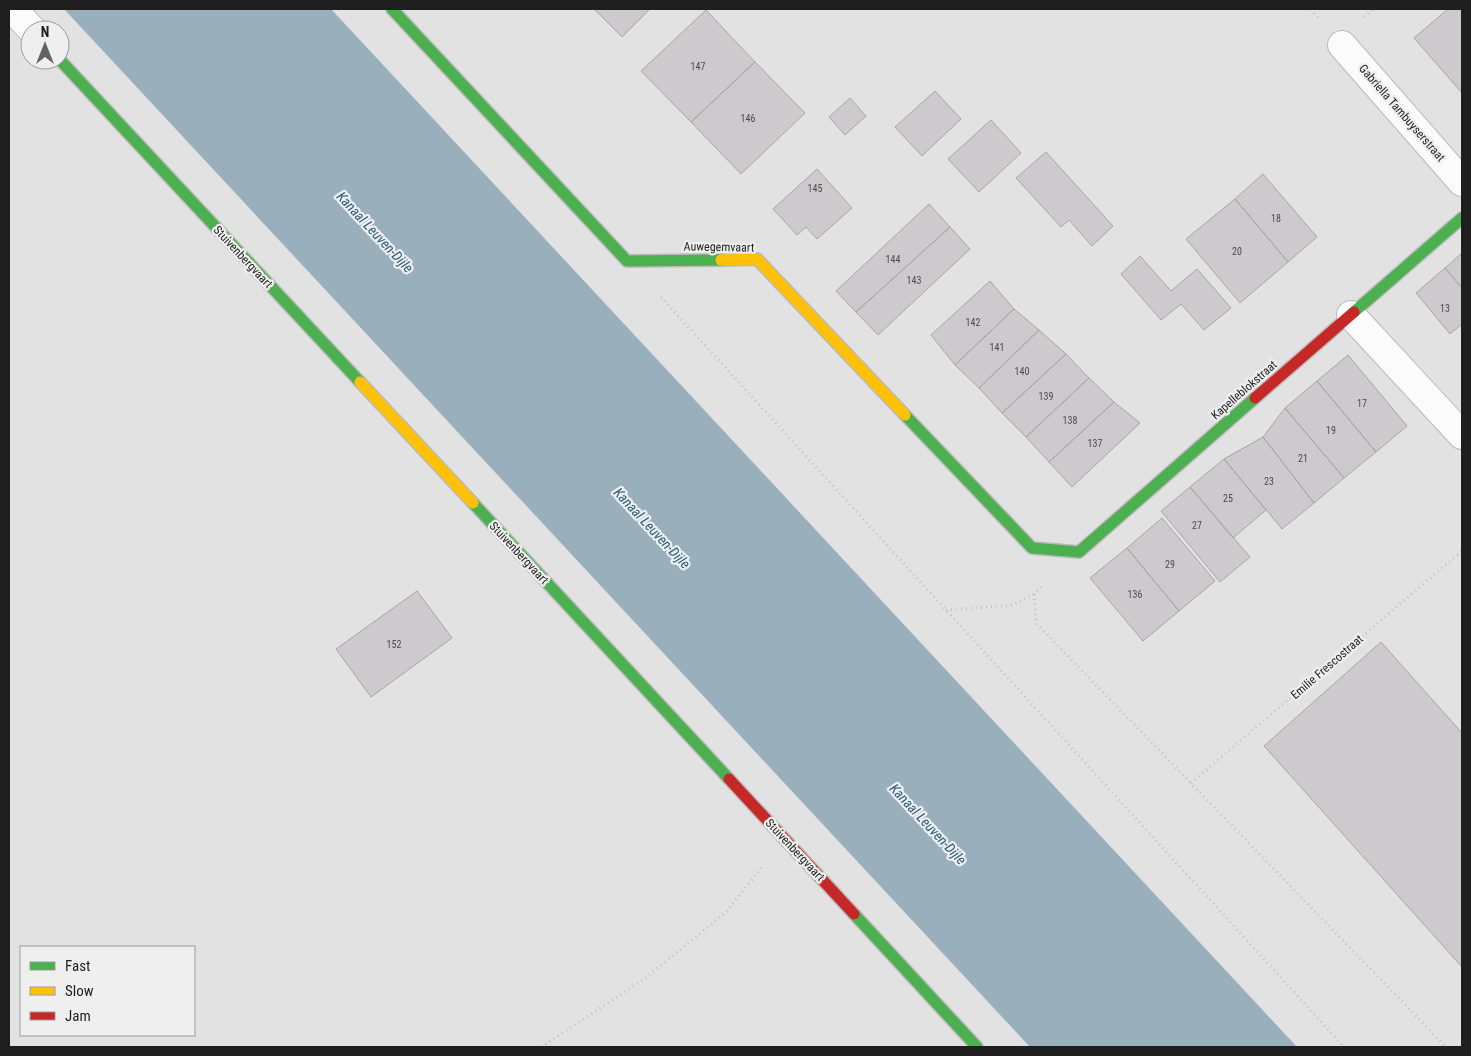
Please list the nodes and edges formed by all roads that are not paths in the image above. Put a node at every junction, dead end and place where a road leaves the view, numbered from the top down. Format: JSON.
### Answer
{"nodes":[{"id":1,"x":12,"y":9,"type":"edge"},
{"id":2,"x":392,"y":9,"type":"edge"},
{"id":3,"x":22,"y":20,"type":"edge"},
{"id":4,"x":1342,"y":45,"type":"dead end"},
{"id":5,"x":69,"y":70,"type":"edge"},
{"id":6,"x":1462,"y":182,"type":"edge"},
{"id":7,"x":1462,"y":218,"type":"edge"},
{"id":8,"x":1351,"y":315,"type":"junction"},
{"id":9,"x":1462,"y":435,"type":"edge"},
{"id":10,"x":1078,"y":552,"type":"joint"},
{"id":11,"x":977,"y":1047,"type":"edge"}],
"edges":[{"from":1,"to":3,"type":"street"},
{"from":2,"to":10,"type":"street","name":"Auwegemvaart"},
{"from":4,"to":6,"type":"street","name":"Gabriella Tambuyserstraat"},
{"from":5,"to":11,"type":"street","name":"Stuivenbergvaart"},
{"from":7,"to":8,"type":"street","name":"Kapelleblokstraat"},
{"from":8,"to":9,"type":"street"},
{"from":8,"to":10,"type":"street","name":"Kapelleblokstraat"}]}
